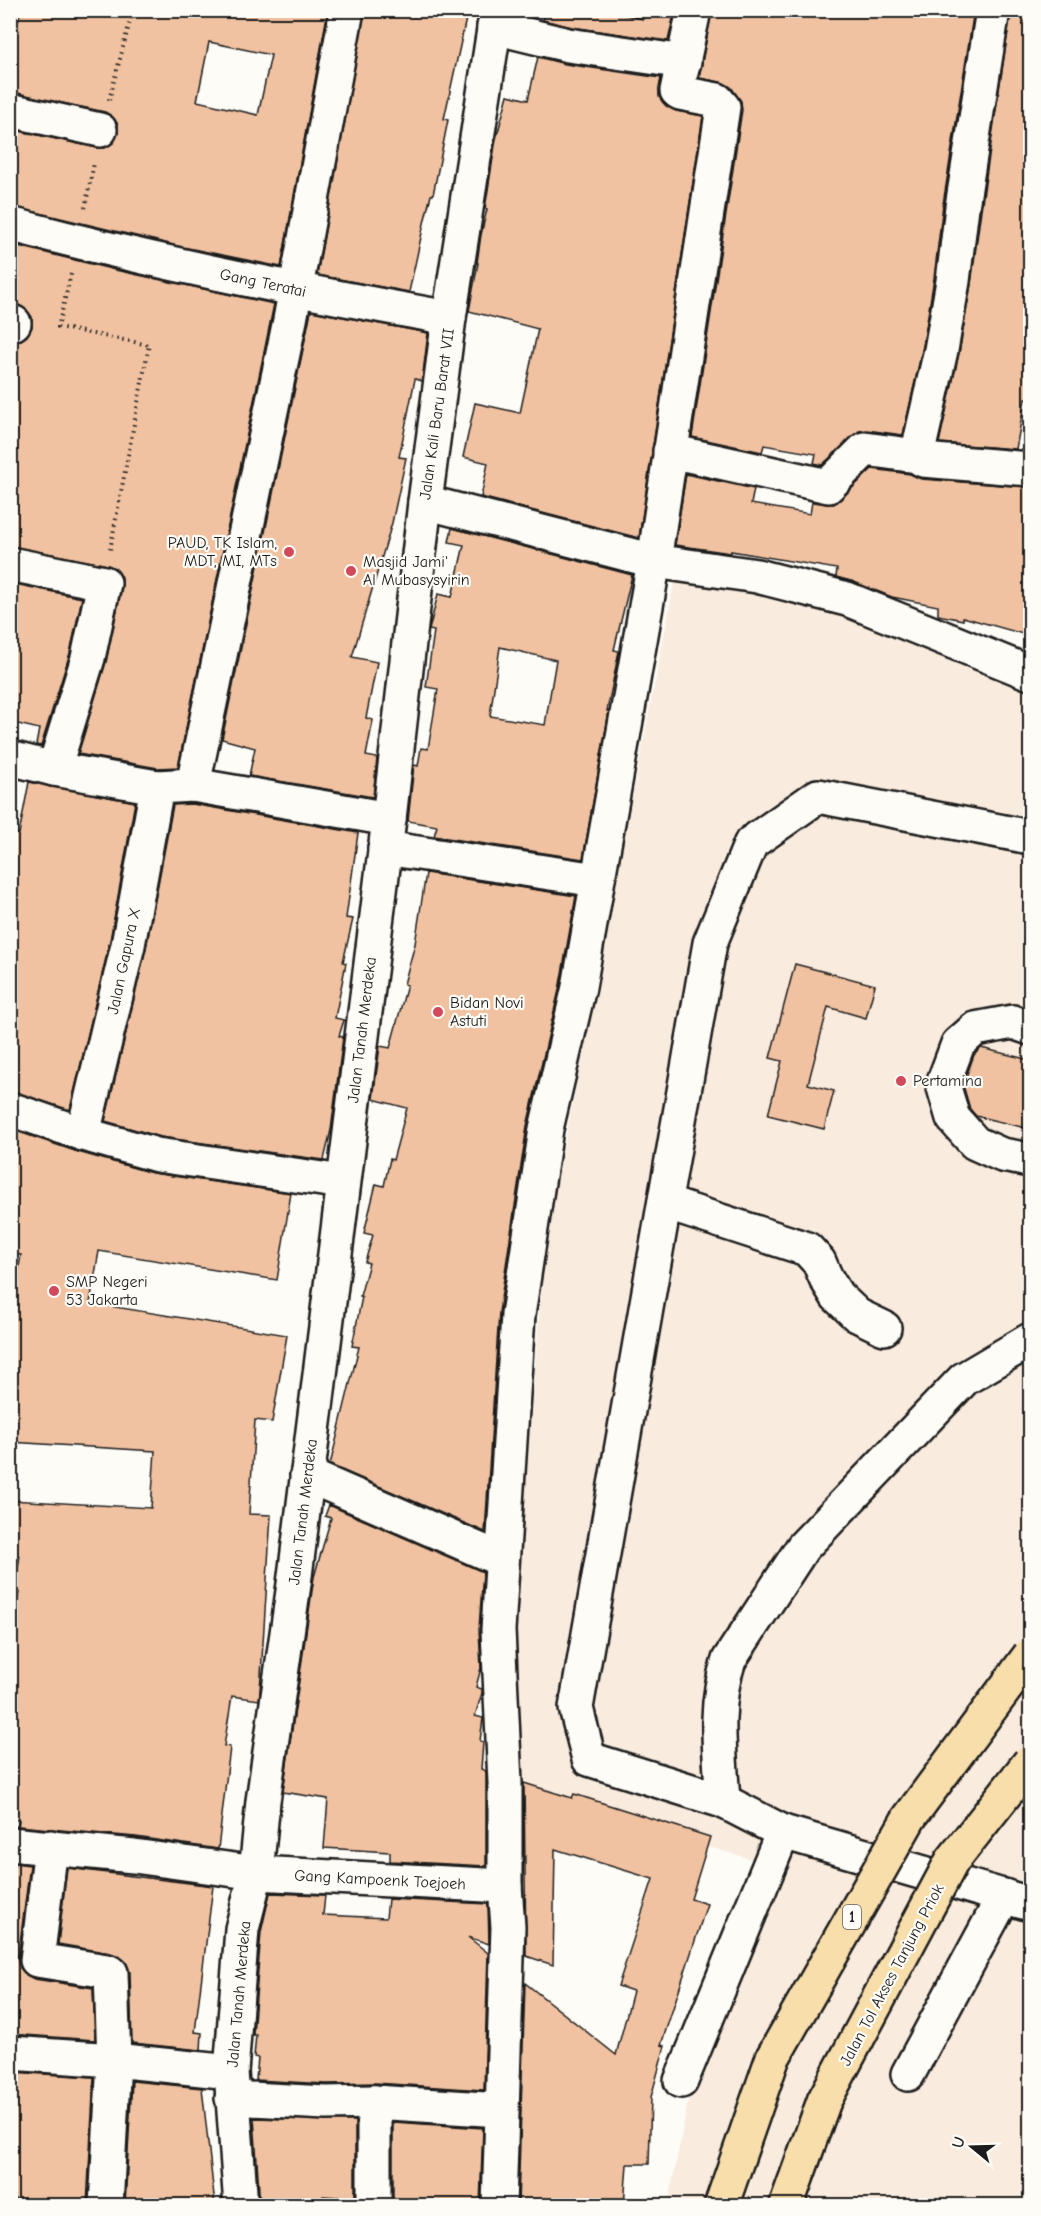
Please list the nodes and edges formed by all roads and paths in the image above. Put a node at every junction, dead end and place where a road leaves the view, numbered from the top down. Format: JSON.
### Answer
{"nodes":[{"id":1,"x":133,"y":10,"type":"edge"},
{"id":2,"x":347,"y":10,"type":"edge"},
{"id":3,"x":694,"y":10,"type":"edge"},
{"id":4,"x":993,"y":10,"type":"edge"},
{"id":5,"x":496,"y":19,"type":"edge"},
{"id":6,"x":684,"y":62,"type":"junction"},
{"id":7,"x":10,"y":110,"type":"edge"},
{"id":8,"x":100,"y":130,"type":"junction"},
{"id":9,"x":10,"y":224,"type":"edge"},
{"id":10,"x":78,"y":242,"type":"junction"},
{"id":11,"x":296,"y":291,"type":"junction"},
{"id":12,"x":449,"y":318,"type":"junction"},
{"id":13,"x":670,"y":451,"type":"junction"},
{"id":14,"x":917,"y":456,"type":"junction"},
{"id":15,"x":1030,"y":469,"type":"edge"},
{"id":16,"x":425,"y":502,"type":"junction"},
{"id":17,"x":654,"y":561,"type":"junction"},
{"id":18,"x":10,"y":564,"type":"edge"},
{"id":19,"x":104,"y":583,"type":"junction"},
{"id":20,"x":1030,"y":673,"type":"edge"},
{"id":21,"x":10,"y":758,"type":"edge"},
{"id":22,"x":54,"y":769,"type":"junction"},
{"id":23,"x":193,"y":785,"type":"junction"},
{"id":24,"x":157,"y":787,"type":"junction"},
{"id":25,"x":387,"y":834,"type":"junction"},
{"id":26,"x":1030,"y":837,"type":"edge"},
{"id":27,"x":597,"y":880,"type":"junction"},
{"id":28,"x":1030,"y":1028,"type":"edge"},
{"id":29,"x":10,"y":1110,"type":"edge"},
{"id":30,"x":83,"y":1134,"type":"junction"},
{"id":31,"x":1030,"y":1160,"type":"edge"},
{"id":32,"x":343,"y":1182,"type":"junction"},
{"id":33,"x":665,"y":1203,"type":"junction"},
{"id":34,"x":884,"y":1328,"type":"dead end"},
{"id":35,"x":1030,"y":1340,"type":"edge"},
{"id":36,"x":307,"y":1474,"type":"junction"},
{"id":37,"x":502,"y":1560,"type":"junction"},
{"id":38,"x":1030,"y":1655,"type":"edge"},
{"id":39,"x":1030,"y":1762,"type":"edge"},
{"id":40,"x":723,"y":1801,"type":"junction"},
{"id":41,"x":783,"y":1832,"type":"junction"},
{"id":42,"x":10,"y":1844,"type":"edge"},
{"id":43,"x":51,"y":1847,"type":"junction"},
{"id":44,"x":256,"y":1873,"type":"junction"},
{"id":45,"x":505,"y":1886,"type":"junction"},
{"id":46,"x":1017,"y":1900,"type":"edge"},
{"id":47,"x":10,"y":2053,"type":"edge"},
{"id":48,"x":114,"y":2060,"type":"junction"},
{"id":49,"x":908,"y":2074,"type":"dead end"},
{"id":50,"x":681,"y":2081,"type":"dead end"},
{"id":51,"x":232,"y":2085,"type":"junction"},
{"id":52,"x":374,"y":2102,"type":"junction"},
{"id":53,"x":501,"y":2110,"type":"junction"},
{"id":54,"x":106,"y":2205,"type":"edge"},
{"id":55,"x":241,"y":2205,"type":"edge"},
{"id":56,"x":374,"y":2205,"type":"edge"},
{"id":57,"x":499,"y":2205,"type":"edge"},
{"id":58,"x":721,"y":2205,"type":"edge"},
{"id":59,"x":786,"y":2205,"type":"edge"}],
"edges":[{"from":1,"to":8,"type":"path"},
{"from":2,"to":11,"type":"street"},
{"from":3,"to":6,"type":"street"},
{"from":4,"to":14,"type":"street"},
{"from":5,"to":6,"type":"street"},
{"from":5,"to":12,"type":"street","name":"Jalan Kali Baru Barat VII"},
{"from":6,"to":13,"type":"street"},
{"from":7,"to":8,"type":"street"},
{"from":8,"to":10,"type":"path"},
{"from":9,"to":10,"type":"street","name":"Gang Teratai"},
{"from":10,"to":11,"type":"street","name":"Gang Teratai"},
{"from":10,"to":19,"type":"path"},
{"from":11,"to":12,"type":"street","name":"Gang Teratai"},
{"from":11,"to":23,"type":"street"},
{"from":12,"to":16,"type":"street","name":"Jalan Kali Baru Barat VII"},
{"from":13,"to":14,"type":"street"},
{"from":13,"to":17,"type":"street"},
{"from":14,"to":15,"type":"street"},
{"from":16,"to":17,"type":"street"},
{"from":16,"to":25,"type":"street","name":"Jalan Kali Baru Barat VII"},
{"from":17,"to":20,"type":"street"},
{"from":17,"to":27,"type":"street"},
{"from":18,"to":19,"type":"street"},
{"from":19,"to":22,"type":"street"},
{"from":21,"to":22,"type":"street"},
{"from":22,"to":24,"type":"street"},
{"from":23,"to":24,"type":"street"},
{"from":23,"to":25,"type":"street"},
{"from":24,"to":30,"type":"street","name":"Jalan Gapura X"},
{"from":25,"to":27,"type":"street"},
{"from":25,"to":32,"type":"street","name":"Jalan Tanah Merdeka"},
{"from":26,"to":33,"type":"street"},
{"from":27,"to":37,"type":"street"},
{"from":28,"to":31,"type":"street"},
{"from":29,"to":30,"type":"street"},
{"from":30,"to":32,"type":"street"},
{"from":32,"to":36,"type":"street","name":"Jalan Tanah Merdeka"},
{"from":33,"to":34,"type":"street"},
{"from":33,"to":40,"type":"street"},
{"from":35,"to":40,"type":"street"},
{"from":36,"to":37,"type":"street"},
{"from":36,"to":44,"type":"street","name":"Jalan Tanah Merdeka"},
{"from":37,"to":45,"type":"street"},
{"from":38,"to":58,"type":"highway","number":"1","bridge":true},
{"from":39,"to":59,"type":"highway","name":"Jalan Tol Akses Tanjung Priok","bridge":true},
{"from":40,"to":41,"type":"street"},
{"from":41,"to":46,"type":"street"},
{"from":41,"to":50,"type":"street"},
{"from":42,"to":43,"type":"street","name":"Gang Kampoenk Toejoeh"},
{"from":43,"to":44,"type":"street","name":"Gang Kampoenk Toejoeh"},
{"from":43,"to":48,"type":"street"},
{"from":44,"to":45,"type":"street","name":"Gang Kampoenk Toejoeh"},
{"from":44,"to":51,"type":"street","name":"Jalan Tanah Merdeka"},
{"from":45,"to":53,"type":"street"},
{"from":46,"to":49,"type":"street"},
{"from":47,"to":48,"type":"street"},
{"from":48,"to":51,"type":"street"},
{"from":48,"to":54,"type":"street"},
{"from":51,"to":52,"type":"street"},
{"from":51,"to":55,"type":"street","name":"Jalan Tanah Merdeka"},
{"from":52,"to":53,"type":"street"},
{"from":52,"to":56,"type":"street"},
{"from":53,"to":57,"type":"street"}]}
